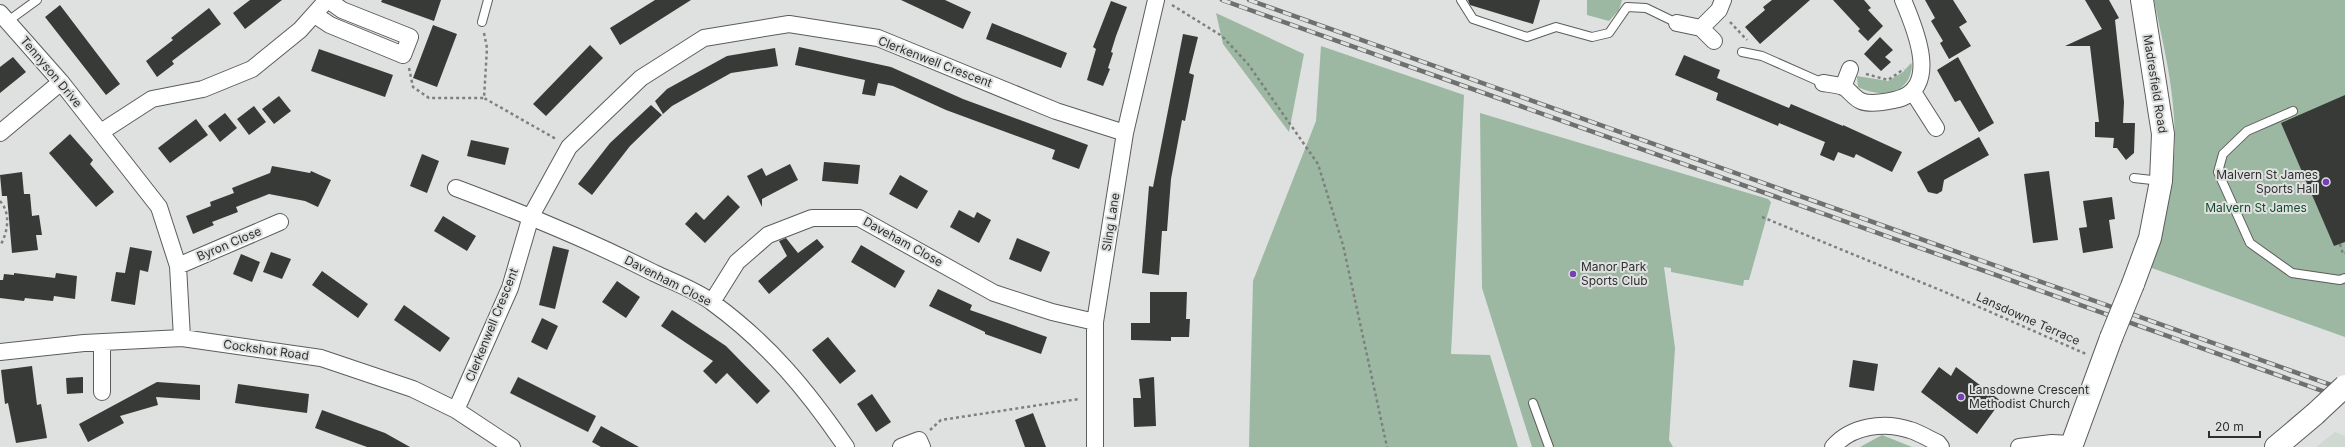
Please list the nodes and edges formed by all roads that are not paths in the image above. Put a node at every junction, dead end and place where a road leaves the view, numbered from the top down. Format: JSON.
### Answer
{"nodes":[{"id":1,"x":37,"y":0,"type":"edge"},
{"id":2,"x":327,"y":0,"type":"edge"},
{"id":3,"x":488,"y":0,"type":"edge"},
{"id":4,"x":1461,"y":0,"type":"edge"},
{"id":5,"x":1903,"y":0,"type":"edge"},
{"id":6,"x":2142,"y":0,"type":"edge"},
{"id":7,"x":1163,"y":2,"type":"edge"},
{"id":8,"x":1721,"y":5,"type":"edge"},
{"id":9,"x":315,"y":15,"type":"junction"},
{"id":10,"x":4,"y":17,"type":"edge"},
{"id":11,"x":482,"y":22,"type":"road end"},
{"id":12,"x":1677,"y":23,"type":"joint"},
{"id":13,"x":1701,"y":28,"type":"junction"},
{"id":14,"x":1714,"y":41,"type":"dead end"},
{"id":15,"x":1742,"y":52,"type":"dead end"},
{"id":16,"x":1850,"y":69,"type":"road end"},
{"id":17,"x":61,"y":82,"type":"junction"},
{"id":18,"x":1823,"y":83,"type":"joint"},
{"id":19,"x":1843,"y":87,"type":"junction"},
{"id":20,"x":1913,"y":92,"type":"junction"},
{"id":21,"x":2293,"y":111,"type":"dead end"},
{"id":22,"x":1936,"y":128,"type":"dead end"},
{"id":23,"x":101,"y":132,"type":"junction"},
{"id":24,"x":0,"y":133,"type":"edge"},
{"id":25,"x":1125,"y":133,"type":"junction"},
{"id":26,"x":2134,"y":178,"type":"dead end"},
{"id":27,"x":2161,"y":181,"type":"junction"},
{"id":28,"x":456,"y":188,"type":"dead end"},
{"id":29,"x":531,"y":216,"type":"junction"},
{"id":30,"x":280,"y":222,"type":"dead end"},
{"id":31,"x":178,"y":266,"type":"junction"},
{"id":32,"x":2345,"y":278,"type":"edge"},
{"id":33,"x":712,"y":302,"type":"junction"},
{"id":34,"x":1095,"y":322,"type":"junction"},
{"id":35,"x":182,"y":338,"type":"junction"},
{"id":36,"x":102,"y":342,"type":"junction"},
{"id":37,"x":0,"y":352,"type":"edge"},
{"id":38,"x":2345,"y":386,"type":"edge"},
{"id":39,"x":102,"y":392,"type":"dead end"},
{"id":40,"x":1532,"y":403,"type":"dead end"},
{"id":41,"x":456,"y":410,"type":"junction"},
{"id":42,"x":921,"y":443,"type":"edge"},
{"id":43,"x":2071,"y":446,"type":"edge"},
{"id":44,"x":512,"y":447,"type":"edge"},
{"id":45,"x":846,"y":447,"type":"edge"},
{"id":46,"x":901,"y":447,"type":"edge"},
{"id":47,"x":1096,"y":447,"type":"edge"},
{"id":48,"x":1548,"y":447,"type":"edge"},
{"id":49,"x":1833,"y":447,"type":"edge"},
{"id":50,"x":1941,"y":447,"type":"edge"},
{"id":51,"x":2019,"y":447,"type":"edge"},
{"id":52,"x":2276,"y":447,"type":"edge"}],
"edges":[{"from":1,"to":10,"type":"lane"},
{"from":2,"to":9,"type":"street"},
{"from":2,"to":9,"type":"street"},
{"from":3,"to":11,"type":"lane"},
{"from":4,"to":12,"type":"lane"},
{"from":5,"to":20,"type":"street"},
{"from":6,"to":27,"type":"street","name":"Madresfield Road"},
{"from":7,"to":25,"type":"street","name":"Sling Lane"},
{"from":8,"to":13,"type":"street"},
{"from":9,"to":23,"type":"street"},
{"from":10,"to":17,"type":"street","name":"Tennyson Drive"},
{"from":12,"to":13,"type":"street"},
{"from":13,"to":14,"type":"street"},
{"from":15,"to":18,"type":"lane"},
{"from":16,"to":19,"type":"street"},
{"from":17,"to":23,"type":"street","name":"Tennyson Drive"},
{"from":17,"to":24,"type":"street"},
{"from":18,"to":19,"type":"street"},
{"from":19,"to":20,"type":"street"},
{"from":20,"to":22,"type":"street"},
{"from":21,"to":32,"type":"lane"},
{"from":23,"to":31,"type":"street","name":"Tennyson Drive"},
{"from":25,"to":29,"type":"street","name":"Clerkenwell Crescent"},
{"from":25,"to":34,"type":"street","name":"Sling Lane"},
{"from":26,"to":27,"type":"lane"},
{"from":27,"to":43,"type":"street","name":"Madresfield Road","bridge":true},
{"from":28,"to":29,"type":"street"},
{"from":29,"to":33,"type":"street","name":"Davenham Close"},
{"from":29,"to":41,"type":"street","name":"Clerkenwell Crescent"},
{"from":30,"to":31,"type":"street","name":"Byron Close"},
{"from":31,"to":35,"type":"street","name":"Tennyson Drive"},
{"from":33,"to":34,"type":"street","name":"Daveham Close"},
{"from":33,"to":45,"type":"street","name":"Davenham Close"},
{"from":34,"to":47,"type":"street","name":"Sling Lane"},
{"from":35,"to":36,"type":"street","name":"Cockshot Road"},
{"from":35,"to":41,"type":"street","name":"Cockshot Road"},
{"from":36,"to":37,"type":"street","name":"Cockshot Road"},
{"from":36,"to":39,"type":"street"},
{"from":38,"to":52,"type":"street","bridge":true},
{"from":40,"to":48,"type":"lane"},
{"from":41,"to":44,"type":"street","name":"Cockshot Road"},
{"from":42,"to":46,"type":"street"},
{"from":43,"to":51,"type":"street"},
{"from":49,"to":50,"type":"street"}]}
